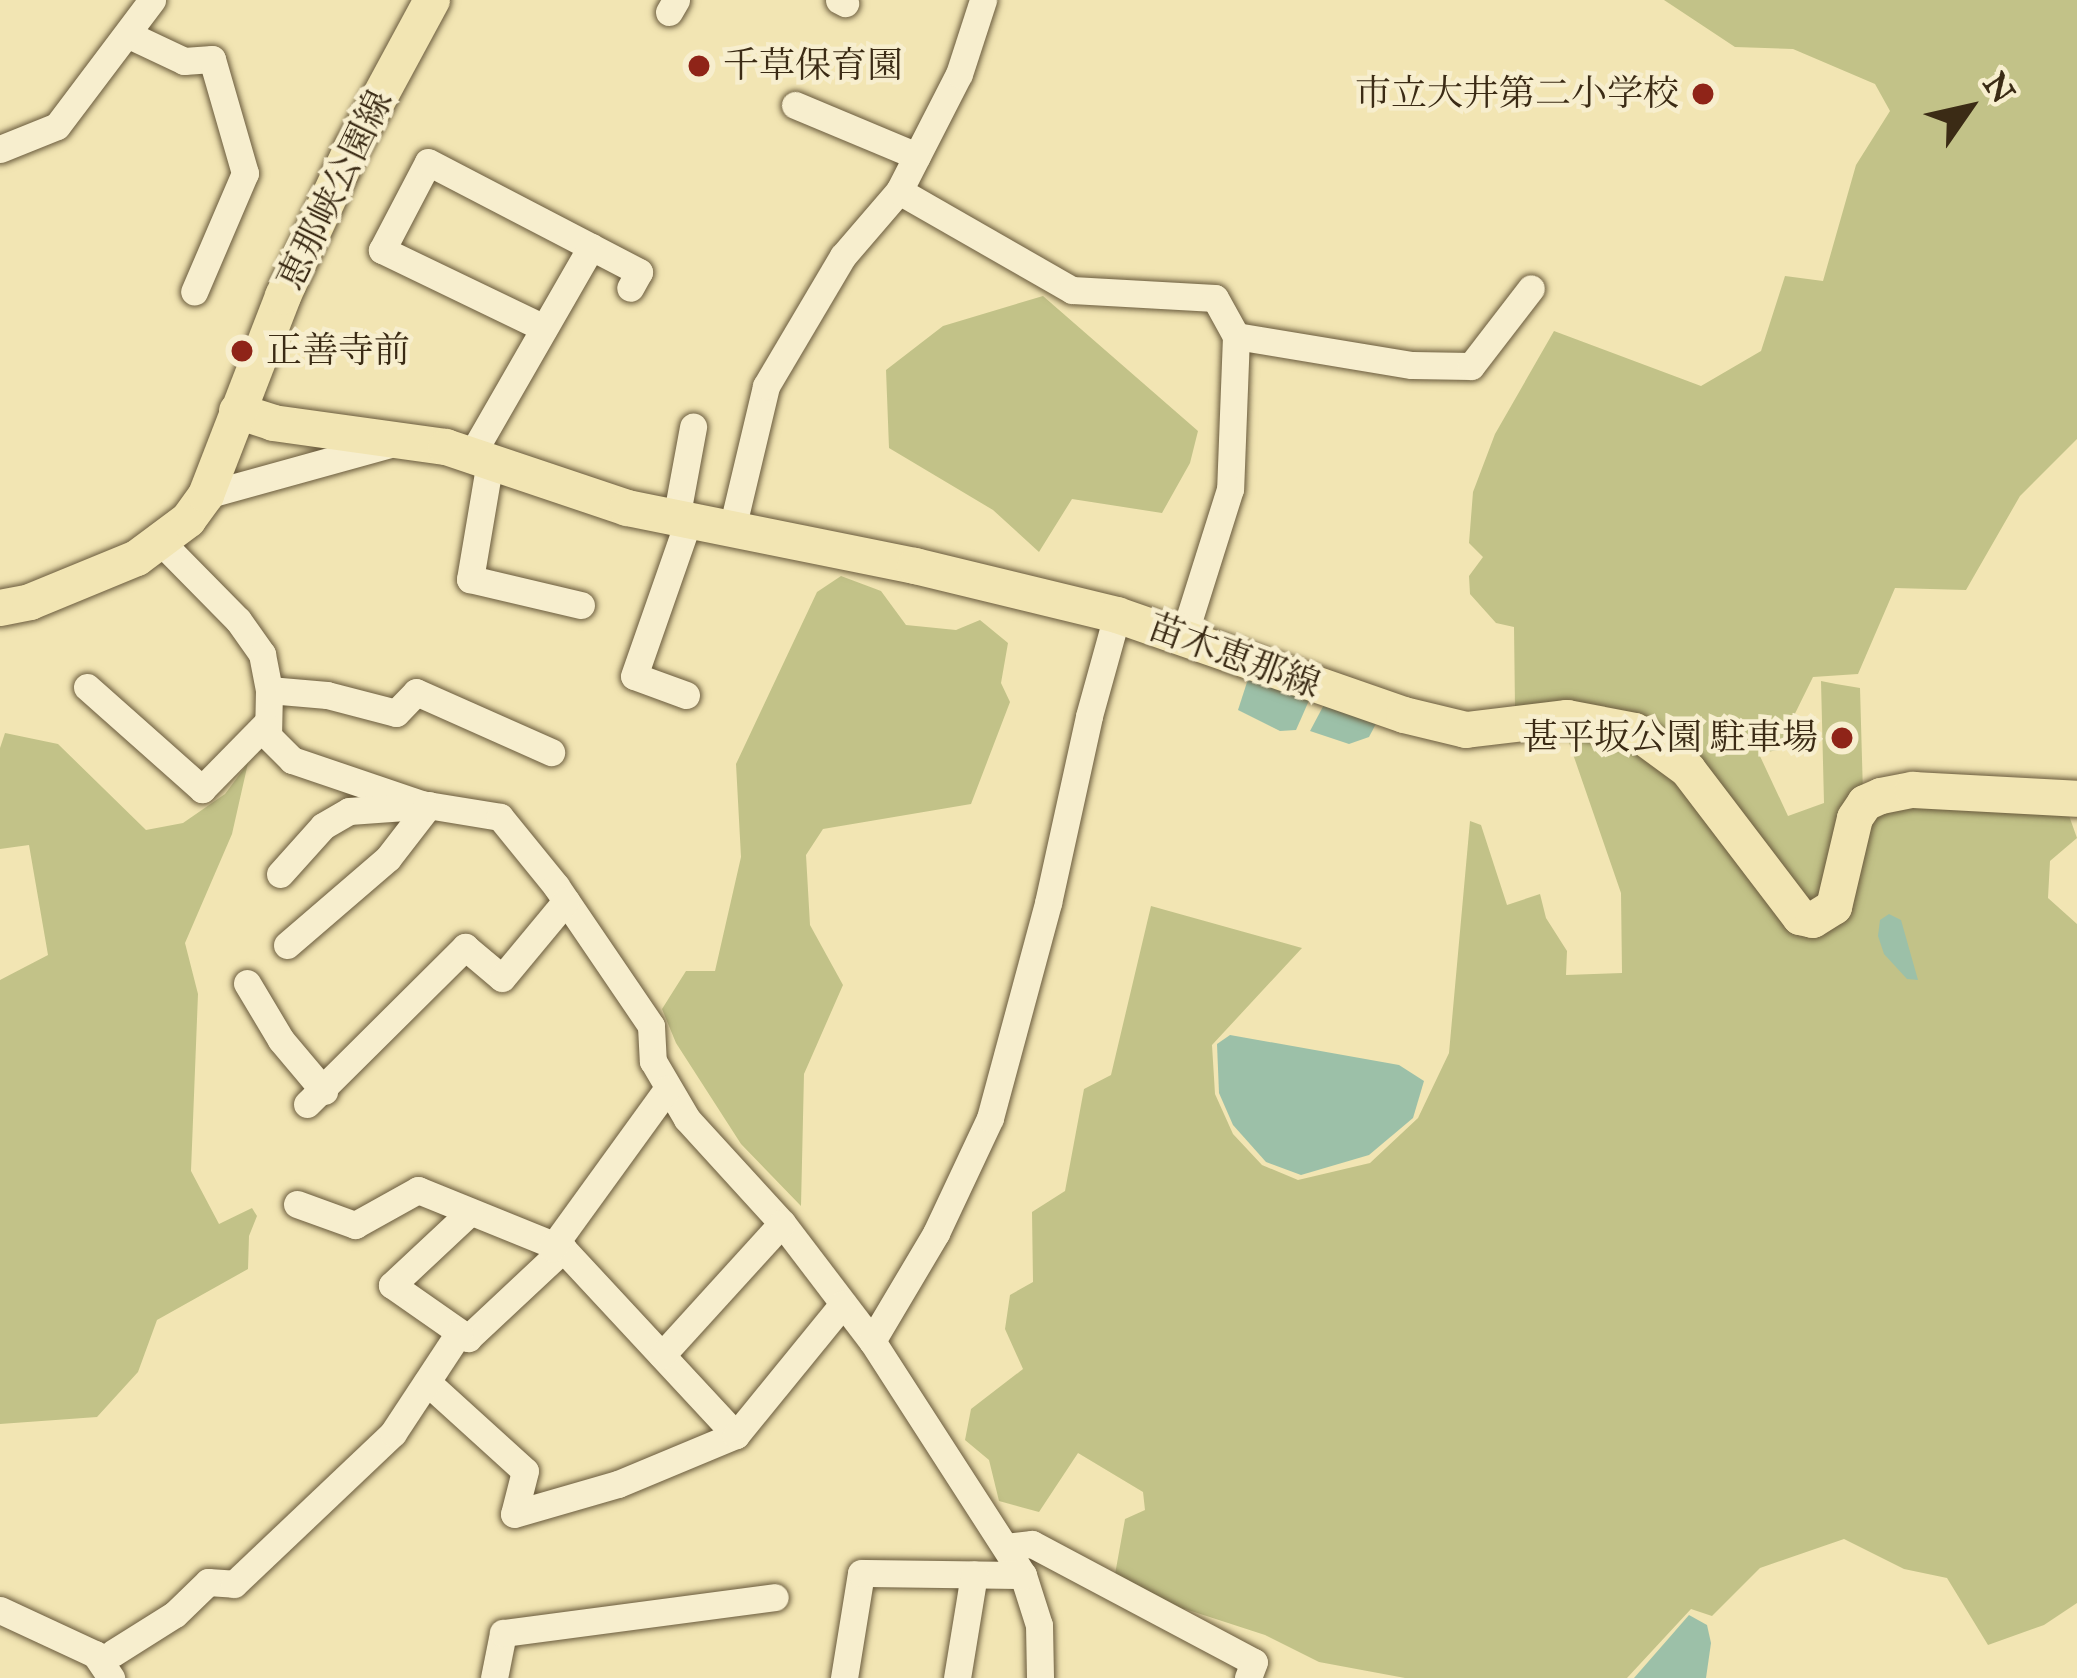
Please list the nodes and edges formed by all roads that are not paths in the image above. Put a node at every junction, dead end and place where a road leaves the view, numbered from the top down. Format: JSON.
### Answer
{"nodes":[{"id":1,"x":152,"y":0,"type":"edge"},
{"id":2,"x":432,"y":0,"type":"edge"},
{"id":3,"x":983,"y":0,"type":"edge"},
{"id":4,"x":129,"y":35,"type":"junction"},
{"id":5,"x":795,"y":105,"type":"dead end"},
{"id":6,"x":0,"y":149,"type":"edge"},
{"id":7,"x":917,"y":156,"type":"junction"},
{"id":8,"x":899,"y":191,"type":"junction"},
{"id":9,"x":590,"y":247,"type":"junction"},
{"id":10,"x":630,"y":288,"type":"dead end"},
{"id":11,"x":1531,"y":288,"type":"dead end"},
{"id":12,"x":194,"y":292,"type":"dead end"},
{"id":13,"x":544,"y":328,"type":"junction"},
{"id":14,"x":1236,"y":336,"type":"junction"},
{"id":15,"x":237,"y":411,"type":"junction"},
{"id":16,"x":693,"y":427,"type":"dead end"},
{"id":17,"x":398,"y":442,"type":"junction"},
{"id":18,"x":481,"y":458,"type":"junction"},
{"id":19,"x":206,"y":494,"type":"junction"},
{"id":20,"x":682,"y":520,"type":"junction"},
{"id":21,"x":732,"y":529,"type":"junction"},
{"id":22,"x":162,"y":543,"type":"junction"},
{"id":23,"x":580,"y":605,"type":"dead end"},
{"id":24,"x":0,"y":608,"type":"edge"},
{"id":25,"x":1117,"y":616,"type":"junction"},
{"id":26,"x":1184,"y":635,"type":"junction"},
{"id":27,"x":87,"y":687,"type":"dead end"},
{"id":28,"x":269,"y":690,"type":"junction"},
{"id":29,"x":686,"y":695,"type":"dead end"},
{"id":30,"x":265,"y":725,"type":"junction"},
{"id":31,"x":550,"y":752,"type":"dead end"},
{"id":32,"x":2077,"y":799,"type":"edge"},
{"id":33,"x":429,"y":805,"type":"junction"},
{"id":34,"x":280,"y":874,"type":"dead end"},
{"id":35,"x":566,"y":901,"type":"junction"},
{"id":36,"x":287,"y":945,"type":"dead end"},
{"id":37,"x":247,"y":983,"type":"dead end"},
{"id":38,"x":667,"y":1089,"type":"junction"},
{"id":39,"x":297,"y":1204,"type":"dead end"},
{"id":40,"x":470,"y":1212,"type":"junction"},
{"id":41,"x":782,"y":1222,"type":"junction"},
{"id":42,"x":558,"y":1248,"type":"junction"},
{"id":43,"x":843,"y":1304,"type":"junction"},
{"id":44,"x":459,"y":1333,"type":"junction"},
{"id":45,"x":872,"y":1341,"type":"junction"},
{"id":46,"x":662,"y":1355,"type":"junction"},
{"id":47,"x":427,"y":1382,"type":"junction"},
{"id":48,"x":736,"y":1435,"type":"junction"},
{"id":49,"x":1006,"y":1547,"type":"junction"},
{"id":50,"x":974,"y":1574,"type":"junction"},
{"id":51,"x":1023,"y":1575,"type":"junction"},
{"id":52,"x":775,"y":1597,"type":"dead end"},
{"id":53,"x":0,"y":1610,"type":"edge"},
{"id":54,"x":112,"y":1665,"type":"edge"},
{"id":55,"x":494,"y":1678,"type":"edge"},
{"id":56,"x":844,"y":1678,"type":"edge"},
{"id":57,"x":957,"y":1678,"type":"edge"},
{"id":58,"x":1040,"y":1678,"type":"edge"},
{"id":59,"x":1248,"y":1678,"type":"edge"}],
"edges":[{"from":1,"to":4,"type":"street"},
{"from":2,"to":15,"type":"main road","name":"恵那峡公園線"},
{"from":3,"to":7,"type":"street"},
{"from":4,"to":6,"type":"street"},
{"from":4,"to":12,"type":"street"},
{"from":5,"to":7,"type":"street"},
{"from":7,"to":8,"type":"street"},
{"from":8,"to":14,"type":"street"},
{"from":8,"to":21,"type":"street"},
{"from":9,"to":10,"type":"street"},
{"from":9,"to":13,"type":"street"},
{"from":9,"to":13,"type":"street"},
{"from":11,"to":14,"type":"street"},
{"from":13,"to":18,"type":"street"},
{"from":14,"to":26,"type":"street"},
{"from":15,"to":17,"type":"main road","name":"苗木恵那線"},
{"from":15,"to":19,"type":"main road","name":"恵那峡公園線"},
{"from":16,"to":20,"type":"street"},
{"from":17,"to":18,"type":"main road","name":"苗木恵那線"},
{"from":17,"to":19,"type":"street"},
{"from":18,"to":20,"type":"main road","name":"苗木恵那線"},
{"from":18,"to":23,"type":"street"},
{"from":19,"to":22,"type":"main road","name":"恵那峡公園線"},
{"from":20,"to":21,"type":"main road","name":"苗木恵那線"},
{"from":20,"to":29,"type":"street"},
{"from":21,"to":25,"type":"main road","name":"苗木恵那線"},
{"from":22,"to":24,"type":"main road","name":"恵那峡公園線"},
{"from":22,"to":28,"type":"street"},
{"from":25,"to":26,"type":"main road","name":"苗木恵那線"},
{"from":25,"to":45,"type":"street"},
{"from":26,"to":32,"type":"main road","name":"苗木恵那線"},
{"from":27,"to":30,"type":"street"},
{"from":28,"to":30,"type":"street"},
{"from":28,"to":31,"type":"street"},
{"from":30,"to":33,"type":"street"},
{"from":33,"to":34,"type":"street"},
{"from":33,"to":35,"type":"street"},
{"from":33,"to":36,"type":"street"},
{"from":35,"to":37,"type":"street"},
{"from":35,"to":38,"type":"street"},
{"from":38,"to":41,"type":"street"},
{"from":38,"to":42,"type":"street"},
{"from":39,"to":40,"type":"street"},
{"from":40,"to":42,"type":"street"},
{"from":40,"to":44,"type":"street"},
{"from":41,"to":43,"type":"street"},
{"from":41,"to":46,"type":"street"},
{"from":42,"to":44,"type":"street"},
{"from":42,"to":46,"type":"street"},
{"from":43,"to":45,"type":"street"},
{"from":43,"to":48,"type":"street"},
{"from":44,"to":47,"type":"street"},
{"from":45,"to":49,"type":"street"},
{"from":46,"to":48,"type":"street"},
{"from":47,"to":48,"type":"street"},
{"from":47,"to":54,"type":"street"},
{"from":49,"to":51,"type":"street"},
{"from":49,"to":59,"type":"street"},
{"from":50,"to":51,"type":"street"},
{"from":50,"to":56,"type":"street"},
{"from":50,"to":57,"type":"street"},
{"from":51,"to":58,"type":"street"},
{"from":52,"to":55,"type":"street"},
{"from":53,"to":54,"type":"street"}]}
